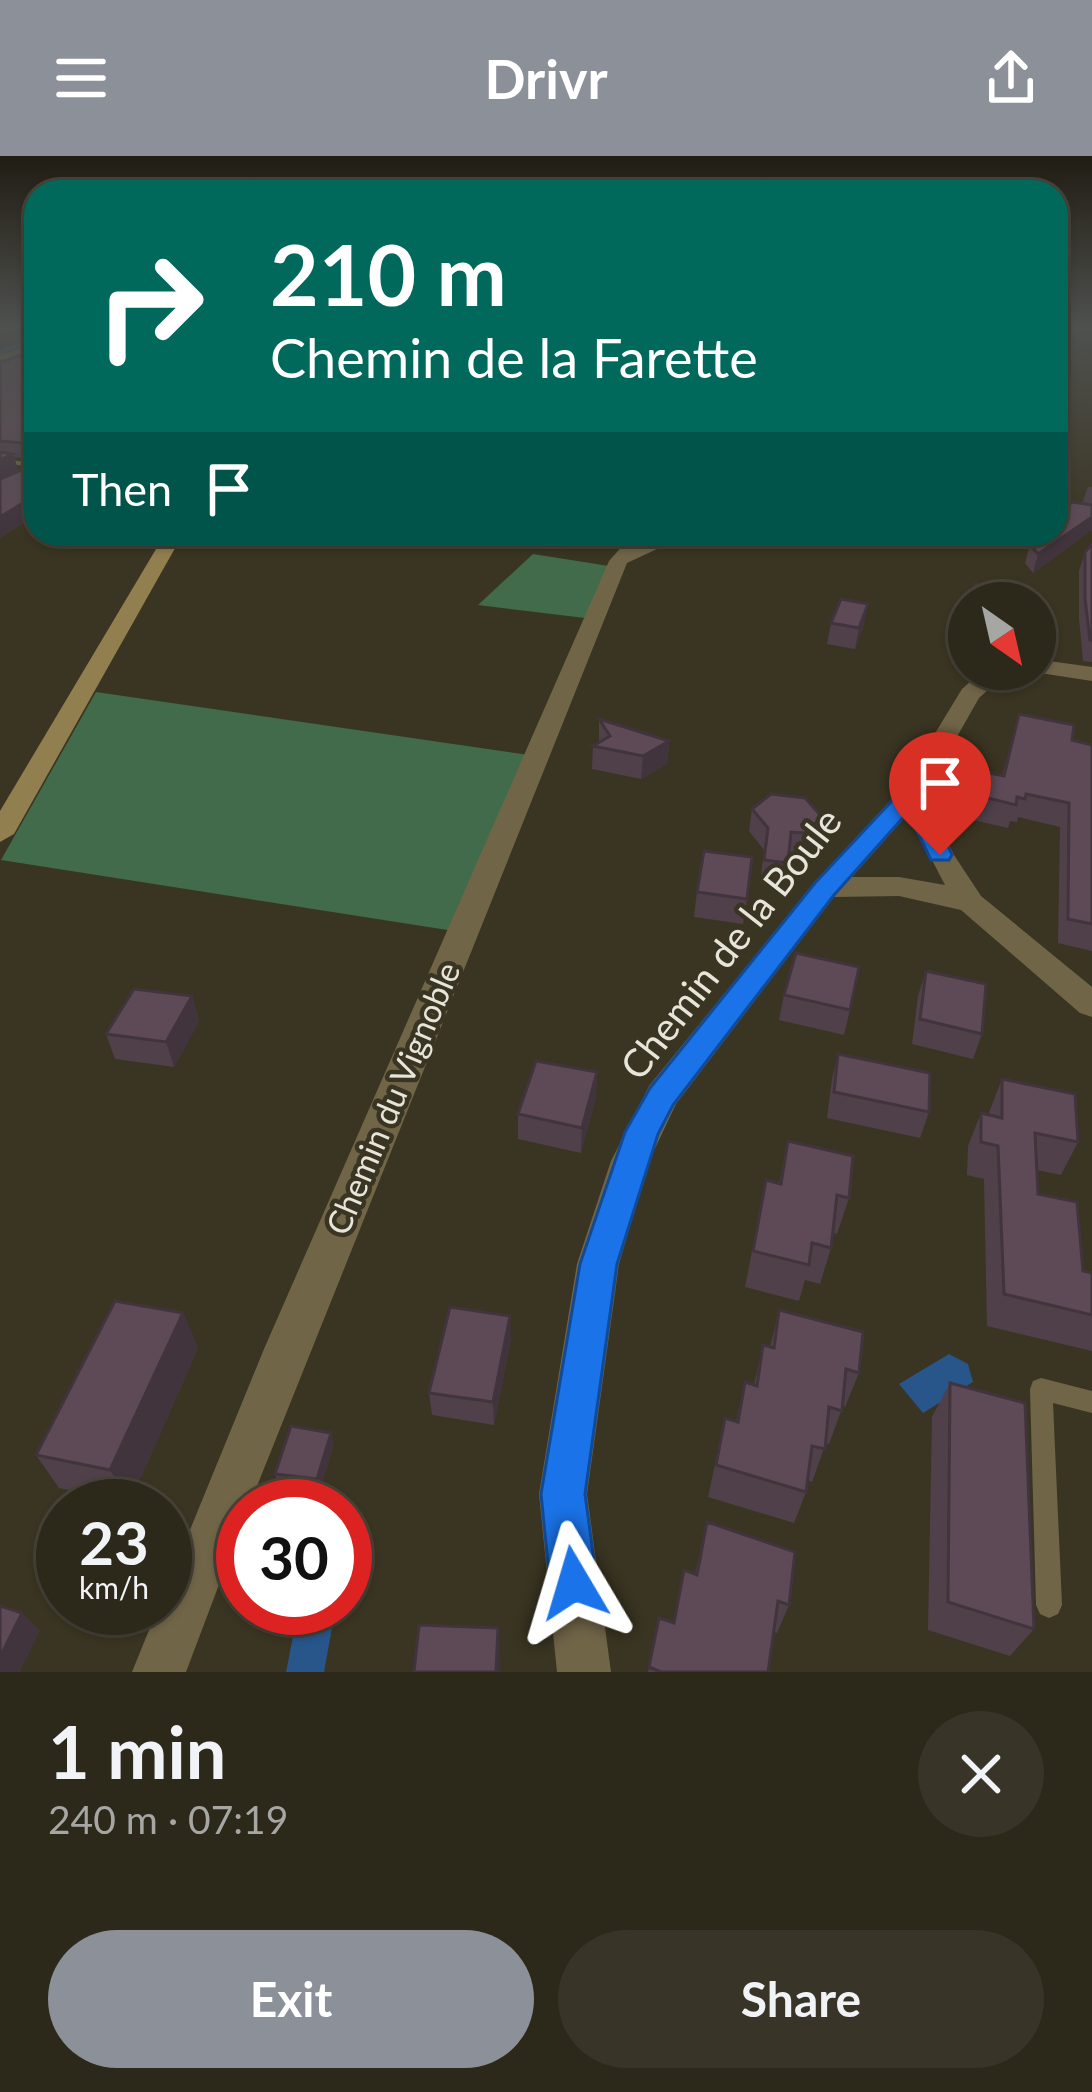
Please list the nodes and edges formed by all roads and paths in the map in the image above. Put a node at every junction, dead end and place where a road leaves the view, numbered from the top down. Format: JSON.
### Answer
{"nodes":[{"id":1,"x":24,"y":476,"type":"edge"},
{"id":2,"x":16,"y":482,"type":"edge"},
{"id":3,"x":167,"y":546,"type":"edge"},
{"id":4,"x":631,"y":546,"type":"edge"},
{"id":5,"x":1056,"y":669,"type":"edge"},
{"id":6,"x":1092,"y":674,"type":"edge"},
{"id":7,"x":974,"y":690,"type":"edge"},
{"id":8,"x":912,"y":793,"type":"junction"},
{"id":9,"x":0,"y":834,"type":"edge"},
{"id":10,"x":825,"y":889,"type":"junction"},
{"id":11,"x":971,"y":903,"type":"junction"},
{"id":12,"x":1092,"y":1005,"type":"edge"},
{"id":13,"x":1092,"y":1402,"type":"edge"},
{"id":14,"x":1049,"y":1605,"type":"dead end"},
{"id":15,"x":159,"y":1672,"type":"edge"},
{"id":16,"x":584,"y":1672,"type":"edge"}],
"edges":[{"from":1,"to":2,"type":"street"},
{"from":3,"to":9,"type":"street"},
{"from":4,"to":15,"type":"street","name":"Chemin du Vignoble"},
{"from":5,"to":6,"type":"street"},
{"from":7,"to":8,"type":"street","name":"Chemin de la Boule"},
{"from":8,"to":10,"type":"street","name":"Chemin de la Boule"},
{"from":8,"to":11,"type":"street"},
{"from":10,"to":11,"type":"street"},
{"from":10,"to":16,"type":"street","name":"Chemin de la Boule"},
{"from":11,"to":12,"type":"street"},
{"from":13,"to":14,"type":"lane"}]}
